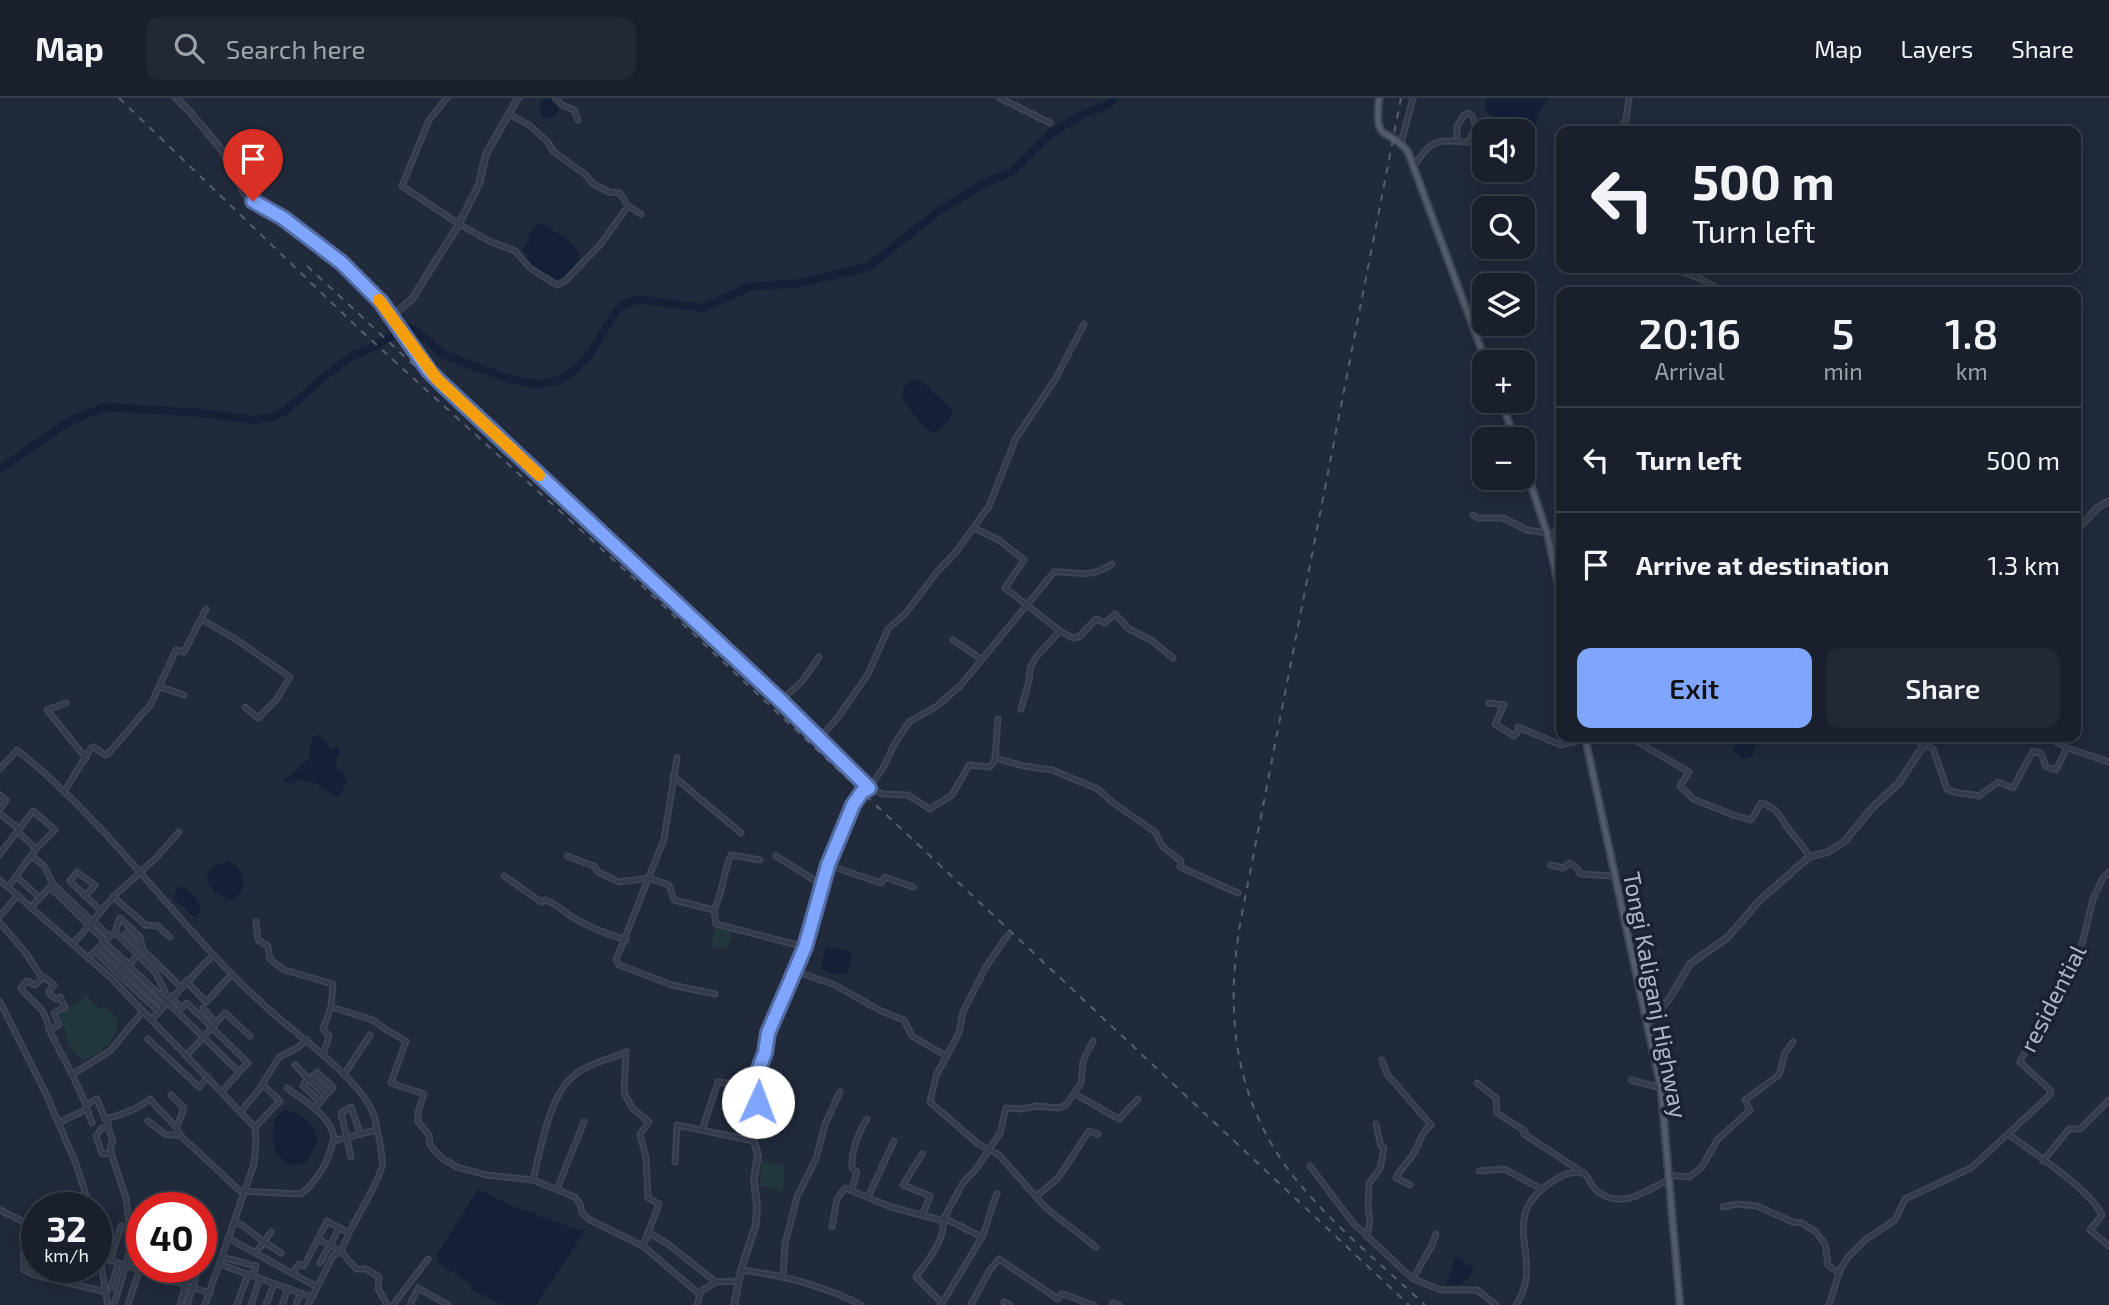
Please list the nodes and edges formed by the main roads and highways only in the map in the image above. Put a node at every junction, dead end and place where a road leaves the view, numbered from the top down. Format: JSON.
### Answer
{"nodes":[{"id":1,"x":1379,"y":98,"type":"edge"},
{"id":2,"x":1482,"y":350,"type":"edge"},
{"id":3,"x":1532,"y":490,"type":"edge"},
{"id":4,"x":1556,"y":571,"type":"edge"},
{"id":5,"x":1586,"y":742,"type":"edge"},
{"id":6,"x":1680,"y":1305,"type":"edge"}],
"edges":[{"from":1,"to":2,"type":"main road"},
{"from":3,"to":4,"type":"main road"},
{"from":5,"to":6,"type":"main road","name":"Tongi Kaliganj Highway"}]}
